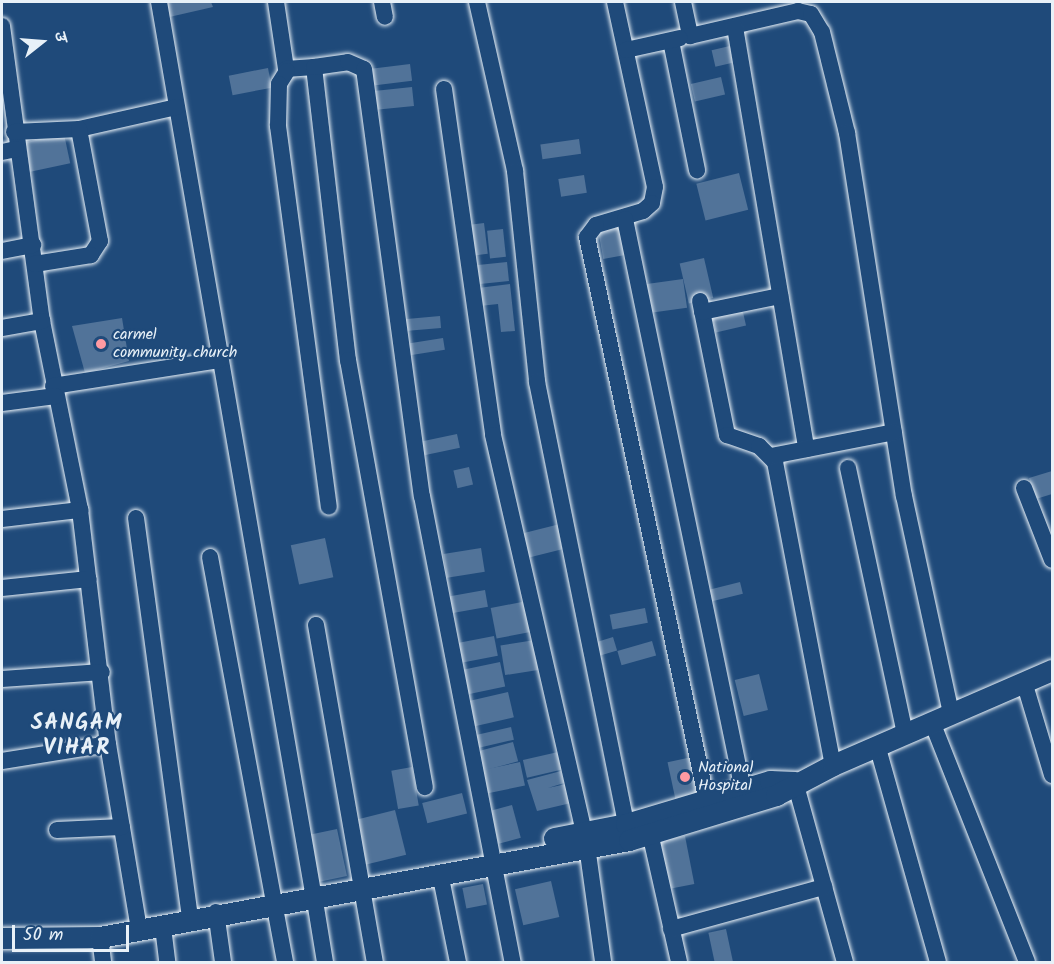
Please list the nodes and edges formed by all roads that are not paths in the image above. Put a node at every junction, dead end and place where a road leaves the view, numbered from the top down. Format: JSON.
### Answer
{"nodes":[{"id":1,"x":159,"y":2,"type":"edge"},
{"id":2,"x":276,"y":2,"type":"edge"},
{"id":3,"x":477,"y":2,"type":"edge"},
{"id":4,"x":615,"y":2,"type":"edge"},
{"id":5,"x":683,"y":2,"type":"edge"},
{"id":6,"x":2,"y":26,"type":"edge"},
{"id":7,"x":735,"y":27,"type":"junction"},
{"id":8,"x":690,"y":36,"type":"junction"},
{"id":9,"x":671,"y":41,"type":"junction"},
{"id":10,"x":626,"y":50,"type":"junction"},
{"id":11,"x":314,"y":67,"type":"junction"},
{"id":12,"x":287,"y":71,"type":"junction"},
{"id":13,"x":5,"y":83,"type":"edge"},
{"id":14,"x":444,"y":89,"type":"dead end"},
{"id":15,"x":177,"y":107,"type":"junction"},
{"id":16,"x":79,"y":129,"type":"junction"},
{"id":17,"x":11,"y":144,"type":"edge"},
{"id":18,"x":697,"y":170,"type":"dead end"},
{"id":19,"x":625,"y":219,"type":"junction"},
{"id":20,"x":33,"y":245,"type":"junction"},
{"id":21,"x":2,"y":251,"type":"edge"},
{"id":22,"x":35,"y":264,"type":"junction"},
{"id":23,"x":780,"y":296,"type":"junction"},
{"id":24,"x":42,"y":321,"type":"junction"},
{"id":25,"x":2,"y":328,"type":"edge"},
{"id":26,"x":219,"y":360,"type":"junction"},
{"id":27,"x":55,"y":391,"type":"junction"},
{"id":28,"x":2,"y":403,"type":"edge"},
{"id":29,"x":894,"y":432,"type":"junction"},
{"id":30,"x":806,"y":449,"type":"junction"},
{"id":31,"x":771,"y":456,"type":"junction"},
{"id":32,"x":848,"y":468,"type":"dead end"},
{"id":33,"x":1024,"y":488,"type":"dead end"},
{"id":34,"x":329,"y":507,"type":"dead end"},
{"id":35,"x":80,"y":510,"type":"junction"},
{"id":36,"x":136,"y":518,"type":"dead end"},
{"id":37,"x":2,"y":519,"type":"edge"},
{"id":38,"x":210,"y":557,"type":"dead end"},
{"id":39,"x":1053,"y":560,"type":"edge"},
{"id":40,"x":89,"y":579,"type":"junction"},
{"id":41,"x":2,"y":588,"type":"edge"},
{"id":42,"x":316,"y":625,"type":"dead end"},
{"id":43,"x":1053,"y":670,"type":"edge"},
{"id":44,"x":102,"y":672,"type":"junction"},
{"id":45,"x":2,"y":679,"type":"edge"},
{"id":46,"x":1025,"y":685,"type":"junction"},
{"id":47,"x":951,"y":713,"type":"junction"},
{"id":48,"x":932,"y":722,"type":"junction"},
{"id":49,"x":905,"y":734,"type":"junction"},
{"id":50,"x":108,"y":744,"type":"junction"},
{"id":51,"x":877,"y":745,"type":"junction"},
{"id":52,"x":2,"y":761,"type":"edge"},
{"id":53,"x":833,"y":765,"type":"junction"},
{"id":54,"x":1053,"y":775,"type":"edge"},
{"id":55,"x":795,"y":782,"type":"junction"},
{"id":56,"x":425,"y":787,"type":"dead end"},
{"id":57,"x":744,"y":796,"type":"junction"},
{"id":58,"x":708,"y":808,"type":"junction"},
{"id":59,"x":626,"y":824,"type":"junction"},
{"id":60,"x":122,"y":827,"type":"junction"},
{"id":61,"x":57,"y":830,"type":"dead end"},
{"id":62,"x":650,"y":832,"type":"junction"},
{"id":63,"x":586,"y":839,"type":"junction"},
{"id":64,"x":491,"y":857,"type":"junction"},
{"id":65,"x":440,"y":873,"type":"junction"},
{"id":66,"x":362,"y":883,"type":"junction"},
{"id":67,"x":824,"y":887,"type":"junction"},
{"id":68,"x":313,"y":891,"type":"junction"},
{"id":69,"x":275,"y":896,"type":"junction"},
{"id":70,"x":216,"y":912,"type":"junction"},
{"id":71,"x":189,"y":914,"type":"junction"},
{"id":72,"x":138,"y":923,"type":"junction"},
{"id":73,"x":2,"y":926,"type":"edge"},
{"id":74,"x":164,"y":927,"type":"junction"},
{"id":75,"x":671,"y":929,"type":"junction"},
{"id":76,"x":100,"y":937,"type":"junction"},
{"id":77,"x":2,"y":938,"type":"edge"},
{"id":78,"x":103,"y":963,"type":"edge"},
{"id":79,"x":167,"y":963,"type":"edge"},
{"id":80,"x":223,"y":963,"type":"edge"},
{"id":81,"x":285,"y":963,"type":"edge"},
{"id":82,"x":325,"y":963,"type":"edge"},
{"id":83,"x":375,"y":963,"type":"edge"},
{"id":84,"x":458,"y":963,"type":"edge"},
{"id":85,"x":513,"y":963,"type":"edge"},
{"id":86,"x":603,"y":963,"type":"edge"},
{"id":87,"x":679,"y":963,"type":"edge"},
{"id":88,"x":845,"y":963,"type":"edge"},
{"id":89,"x":938,"y":963,"type":"edge"},
{"id":90,"x":1027,"y":963,"type":"edge"}],
"edges":[{"from":1,"to":15,"type":"street"},
{"from":2,"to":12,"type":"street"},
{"from":3,"to":59,"type":"street"},
{"from":4,"to":10,"type":"street"},
{"from":5,"to":8,"type":"street"},
{"from":6,"to":13,"type":"street"},
{"from":7,"to":8,"type":"street"},
{"from":7,"to":23,"type":"street"},
{"from":7,"to":29,"type":"street"},
{"from":8,"to":9,"type":"street"},
{"from":9,"to":10,"type":"street"},
{"from":9,"to":18,"type":"street"},
{"from":10,"to":19,"type":"street"},
{"from":11,"to":12,"type":"street"},
{"from":11,"to":56,"type":"street"},
{"from":11,"to":64,"type":"street"},
{"from":12,"to":34,"type":"street"},
{"from":13,"to":17,"type":"street"},
{"from":14,"to":63,"type":"street"},
{"from":15,"to":16,"type":"street"},
{"from":15,"to":26,"type":"street"},
{"from":16,"to":17,"type":"street"},
{"from":16,"to":22,"type":"street"},
{"from":17,"to":20,"type":"street"},
{"from":19,"to":57,"type":"street"},
{"from":19,"to":58,"type":"street"},
{"from":20,"to":21,"type":"street"},
{"from":20,"to":22,"type":"street"},
{"from":22,"to":24,"type":"street"},
{"from":23,"to":30,"type":"street"},
{"from":23,"to":31,"type":"street"},
{"from":24,"to":25,"type":"street"},
{"from":24,"to":27,"type":"street"},
{"from":26,"to":27,"type":"street"},
{"from":26,"to":68,"type":"street"},
{"from":27,"to":28,"type":"street"},
{"from":27,"to":35,"type":"street"},
{"from":29,"to":30,"type":"street"},
{"from":29,"to":47,"type":"street"},
{"from":30,"to":31,"type":"street"},
{"from":31,"to":53,"type":"street"},
{"from":32,"to":49,"type":"street"},
{"from":33,"to":39,"type":"street"},
{"from":35,"to":37,"type":"street"},
{"from":35,"to":40,"type":"street"},
{"from":36,"to":71,"type":"street"},
{"from":38,"to":69,"type":"street"},
{"from":40,"to":41,"type":"street"},
{"from":40,"to":44,"type":"street"},
{"from":42,"to":66,"type":"street"},
{"from":43,"to":46,"type":"street"},
{"from":44,"to":45,"type":"street"},
{"from":44,"to":50,"type":"street"},
{"from":46,"to":47,"type":"street"},
{"from":46,"to":54,"type":"street"},
{"from":47,"to":48,"type":"street"},
{"from":48,"to":49,"type":"street"},
{"from":48,"to":90,"type":"street"},
{"from":49,"to":51,"type":"street"},
{"from":50,"to":52,"type":"street"},
{"from":50,"to":60,"type":"street"},
{"from":51,"to":53,"type":"street"},
{"from":51,"to":89,"type":"street"},
{"from":53,"to":55,"type":"street"},
{"from":55,"to":57,"type":"street"},
{"from":55,"to":67,"type":"street"},
{"from":57,"to":58,"type":"street"},
{"from":58,"to":59,"type":"street"},
{"from":58,"to":62,"type":"street"},
{"from":59,"to":63,"type":"street"},
{"from":60,"to":61,"type":"street"},
{"from":60,"to":72,"type":"street"},
{"from":62,"to":63,"type":"street"},
{"from":62,"to":75,"type":"street"},
{"from":63,"to":64,"type":"street"},
{"from":63,"to":86,"type":"street"},
{"from":64,"to":65,"type":"street"},
{"from":64,"to":66,"type":"street"},
{"from":64,"to":85,"type":"street"},
{"from":65,"to":66,"type":"street"},
{"from":65,"to":84,"type":"street"},
{"from":66,"to":68,"type":"street"},
{"from":66,"to":83,"type":"street"},
{"from":67,"to":75,"type":"street"},
{"from":67,"to":88,"type":"street"},
{"from":68,"to":69,"type":"street"},
{"from":68,"to":82,"type":"street"},
{"from":69,"to":70,"type":"street"},
{"from":69,"to":71,"type":"street"},
{"from":69,"to":81,"type":"street"},
{"from":70,"to":71,"type":"street"},
{"from":70,"to":80,"type":"street"},
{"from":71,"to":72,"type":"street"},
{"from":71,"to":74,"type":"street"},
{"from":72,"to":73,"type":"street"},
{"from":72,"to":74,"type":"street"},
{"from":72,"to":76,"type":"street"},
{"from":74,"to":79,"type":"street"},
{"from":75,"to":87,"type":"street"},
{"from":76,"to":77,"type":"street"},
{"from":76,"to":78,"type":"street"}]}
